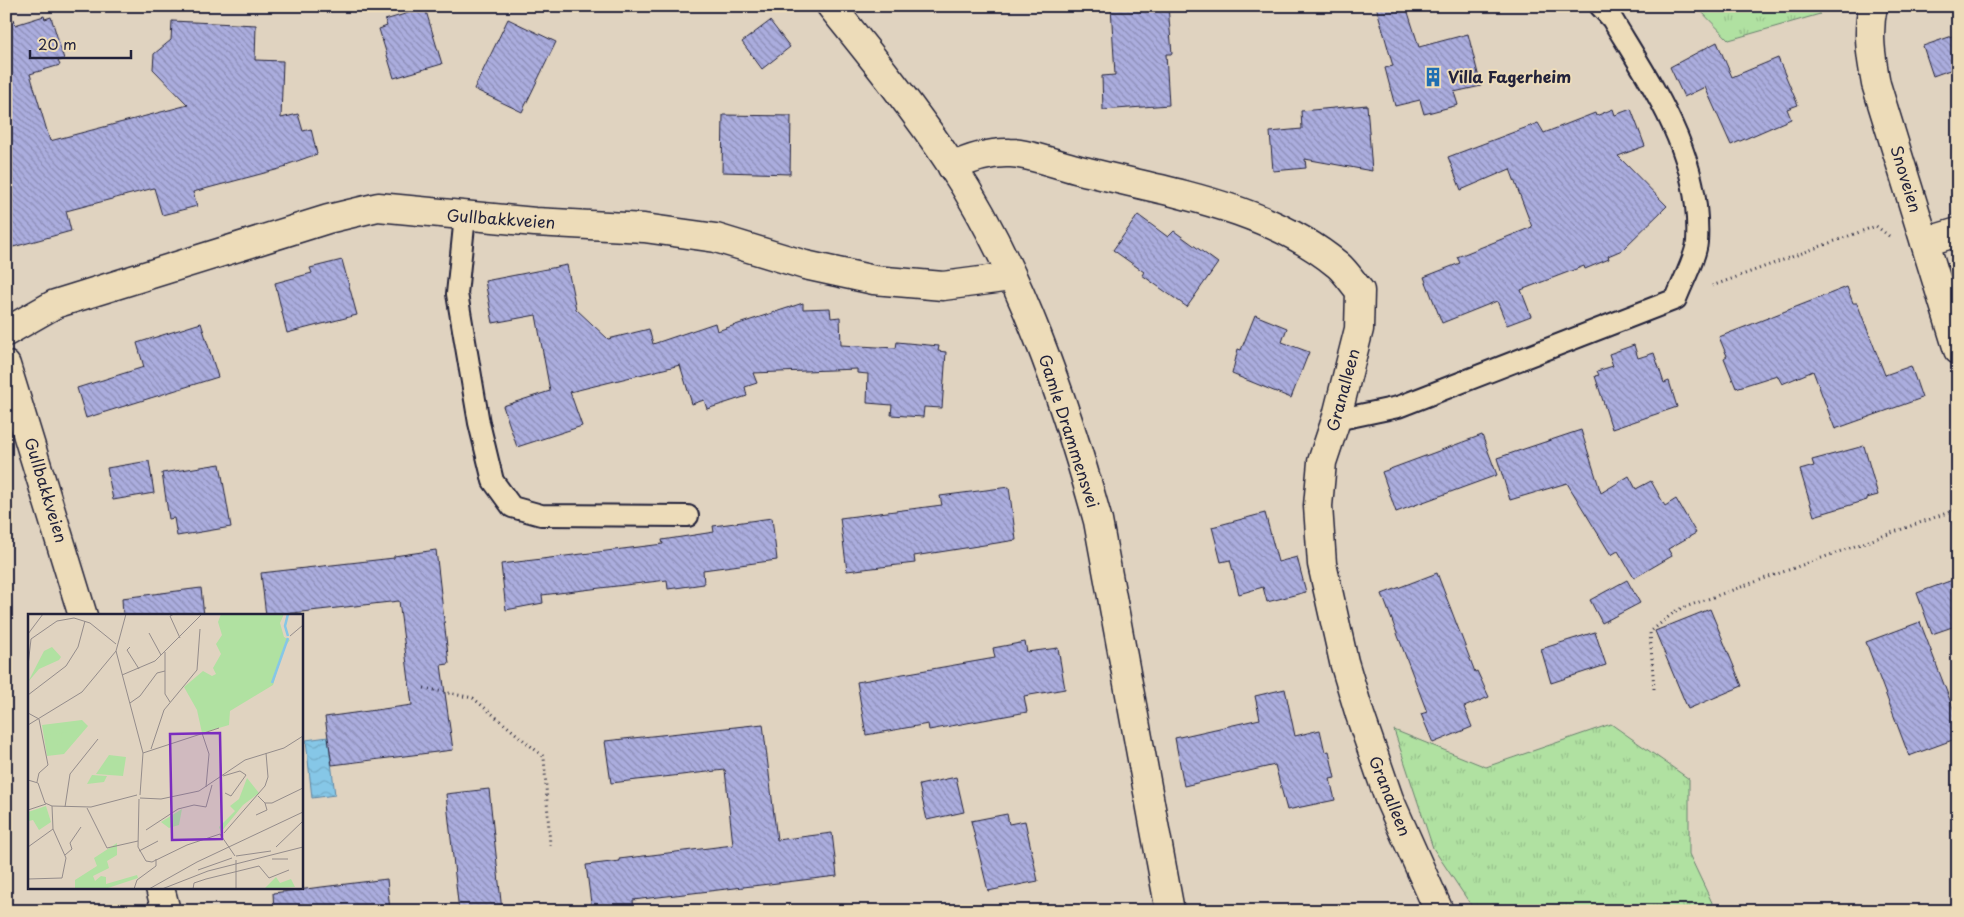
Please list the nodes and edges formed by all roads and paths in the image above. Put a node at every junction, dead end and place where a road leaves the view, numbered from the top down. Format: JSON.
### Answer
{"nodes":[{"id":1,"x":831,"y":6,"type":"edge"},
{"id":2,"x":1600,"y":6,"type":"edge"},
{"id":3,"x":1872,"y":6,"type":"edge"},
{"id":4,"x":952,"y":167,"type":"junction"},
{"id":5,"x":465,"y":216,"type":"junction"},
{"id":6,"x":1876,"y":226,"type":"dead end"},
{"id":7,"x":1958,"y":232,"type":"edge"},
{"id":8,"x":1925,"y":242,"type":"junction"},
{"id":9,"x":1011,"y":277,"type":"junction"},
{"id":10,"x":1676,"y":299,"type":"junction"},
{"id":11,"x":6,"y":332,"type":"edge"},
{"id":12,"x":1958,"y":350,"type":"edge"},
{"id":13,"x":6,"y":365,"type":"edge"},
{"id":14,"x":1336,"y":420,"type":"junction"},
{"id":15,"x":1958,"y":509,"type":"edge"},
{"id":16,"x":688,"y":516,"type":"dead end"},
{"id":17,"x":82,"y":614,"type":"edge"},
{"id":18,"x":424,"y":688,"type":"dead end"},
{"id":19,"x":1654,"y":690,"type":"dead end"},
{"id":20,"x":550,"y":845,"type":"dead end"},
{"id":21,"x":161,"y":890,"type":"edge"},
{"id":22,"x":166,"y":911,"type":"edge"},
{"id":23,"x":1170,"y":911,"type":"edge"},
{"id":24,"x":1439,"y":911,"type":"edge"}],
"edges":[{"from":1,"to":4,"type":"street","name":"Gamle Drammensvei"},
{"from":2,"to":10,"type":"lane"},
{"from":3,"to":8,"type":"street","name":"Snoveien"},
{"from":4,"to":9,"type":"street","name":"Gamle Drammensvei"},
{"from":4,"to":14,"type":"street","name":"Granalleen"},
{"from":5,"to":9,"type":"street","name":"Gullbakkveien"},
{"from":5,"to":11,"type":"street","name":"Gullbakkveien"},
{"from":5,"to":16,"type":"lane"},
{"from":6,"to":10,"type":"path"},
{"from":7,"to":8,"type":"street"},
{"from":8,"to":12,"type":"street","name":"Snoveien"},
{"from":9,"to":23,"type":"street","name":"Gamle Drammensvei"},
{"from":10,"to":14,"type":"lane"},
{"from":13,"to":17,"type":"street","name":"Gullbakkveien"},
{"from":14,"to":24,"type":"street","name":"Granalleen"},
{"from":15,"to":19,"type":"path"},
{"from":18,"to":20,"type":"path"},
{"from":21,"to":22,"type":"street"}]}
